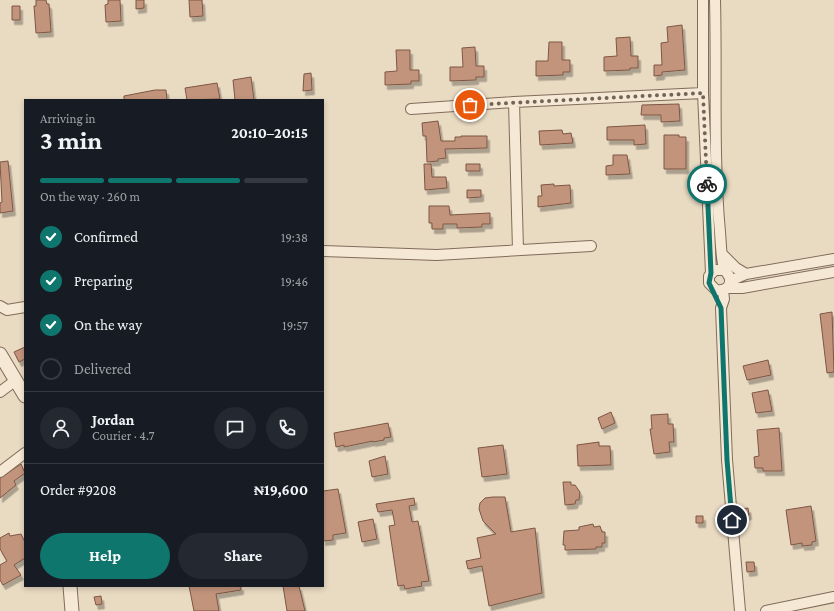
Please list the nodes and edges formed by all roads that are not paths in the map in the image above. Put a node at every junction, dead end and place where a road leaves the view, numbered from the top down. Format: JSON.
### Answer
{"nodes":[{"id":1,"x":703,"y":0,"type":"edge"},
{"id":2,"x":715,"y":0,"type":"edge"},
{"id":3,"x":703,"y":93,"type":"junction"},
{"id":4,"x":514,"y":102,"type":"junction"},
{"id":5,"x":411,"y":109,"type":"dead end"},
{"id":6,"x":591,"y":246,"type":"dead end"},
{"id":7,"x":518,"y":250,"type":"junction"},
{"id":8,"x":324,"y":251,"type":"edge"},
{"id":9,"x":722,"y":254,"type":"junction"},
{"id":10,"x":834,"y":259,"type":"edge"},
{"id":11,"x":725,"y":270,"type":"junction"},
{"id":12,"x":834,"y":272,"type":"edge"},
{"id":13,"x":711,"y":273,"type":"junction"},
{"id":14,"x":746,"y":274,"type":"junction"},
{"id":15,"x":723,"y":287,"type":"junction"},
{"id":16,"x":0,"y":306,"type":"edge"},
{"id":17,"x":24,"y":307,"type":"edge"},
{"id":18,"x":0,"y":354,"type":"edge"},
{"id":19,"x":16,"y":380,"type":"junction"},
{"id":20,"x":0,"y":392,"type":"edge"},
{"id":21,"x":24,"y":394,"type":"edge"},
{"id":22,"x":24,"y":454,"type":"edge"},
{"id":23,"x":0,"y":472,"type":"edge"},
{"id":24,"x":70,"y":587,"type":"edge"},
{"id":25,"x":834,"y":597,"type":"edge"},
{"id":26,"x":72,"y":611,"type":"edge"},
{"id":27,"x":740,"y":611,"type":"edge"},
{"id":28,"x":766,"y":611,"type":"edge"}],
"edges":[{"from":1,"to":3,"type":"street"},
{"from":2,"to":9,"type":"street"},
{"from":3,"to":4,"type":"street"},
{"from":3,"to":13,"type":"street"},
{"from":4,"to":5,"type":"street"},
{"from":4,"to":7,"type":"street"},
{"from":6,"to":7,"type":"street"},
{"from":7,"to":8,"type":"street"},
{"from":9,"to":11,"type":"street"},
{"from":9,"to":14,"type":"street"},
{"from":10,"to":14,"type":"street"},
{"from":11,"to":13,"type":"street"},
{"from":11,"to":15,"type":"street"},
{"from":12,"to":15,"type":"street"},
{"from":13,"to":15,"type":"street"},
{"from":14,"to":15,"type":"street"},
{"from":15,"to":27,"type":"street"},
{"from":16,"to":17,"type":"street"},
{"from":18,"to":19,"type":"street"},
{"from":19,"to":20,"type":"street"},
{"from":19,"to":21,"type":"street"},
{"from":22,"to":23,"type":"street"},
{"from":24,"to":26,"type":"street"},
{"from":25,"to":28,"type":"street"}]}
